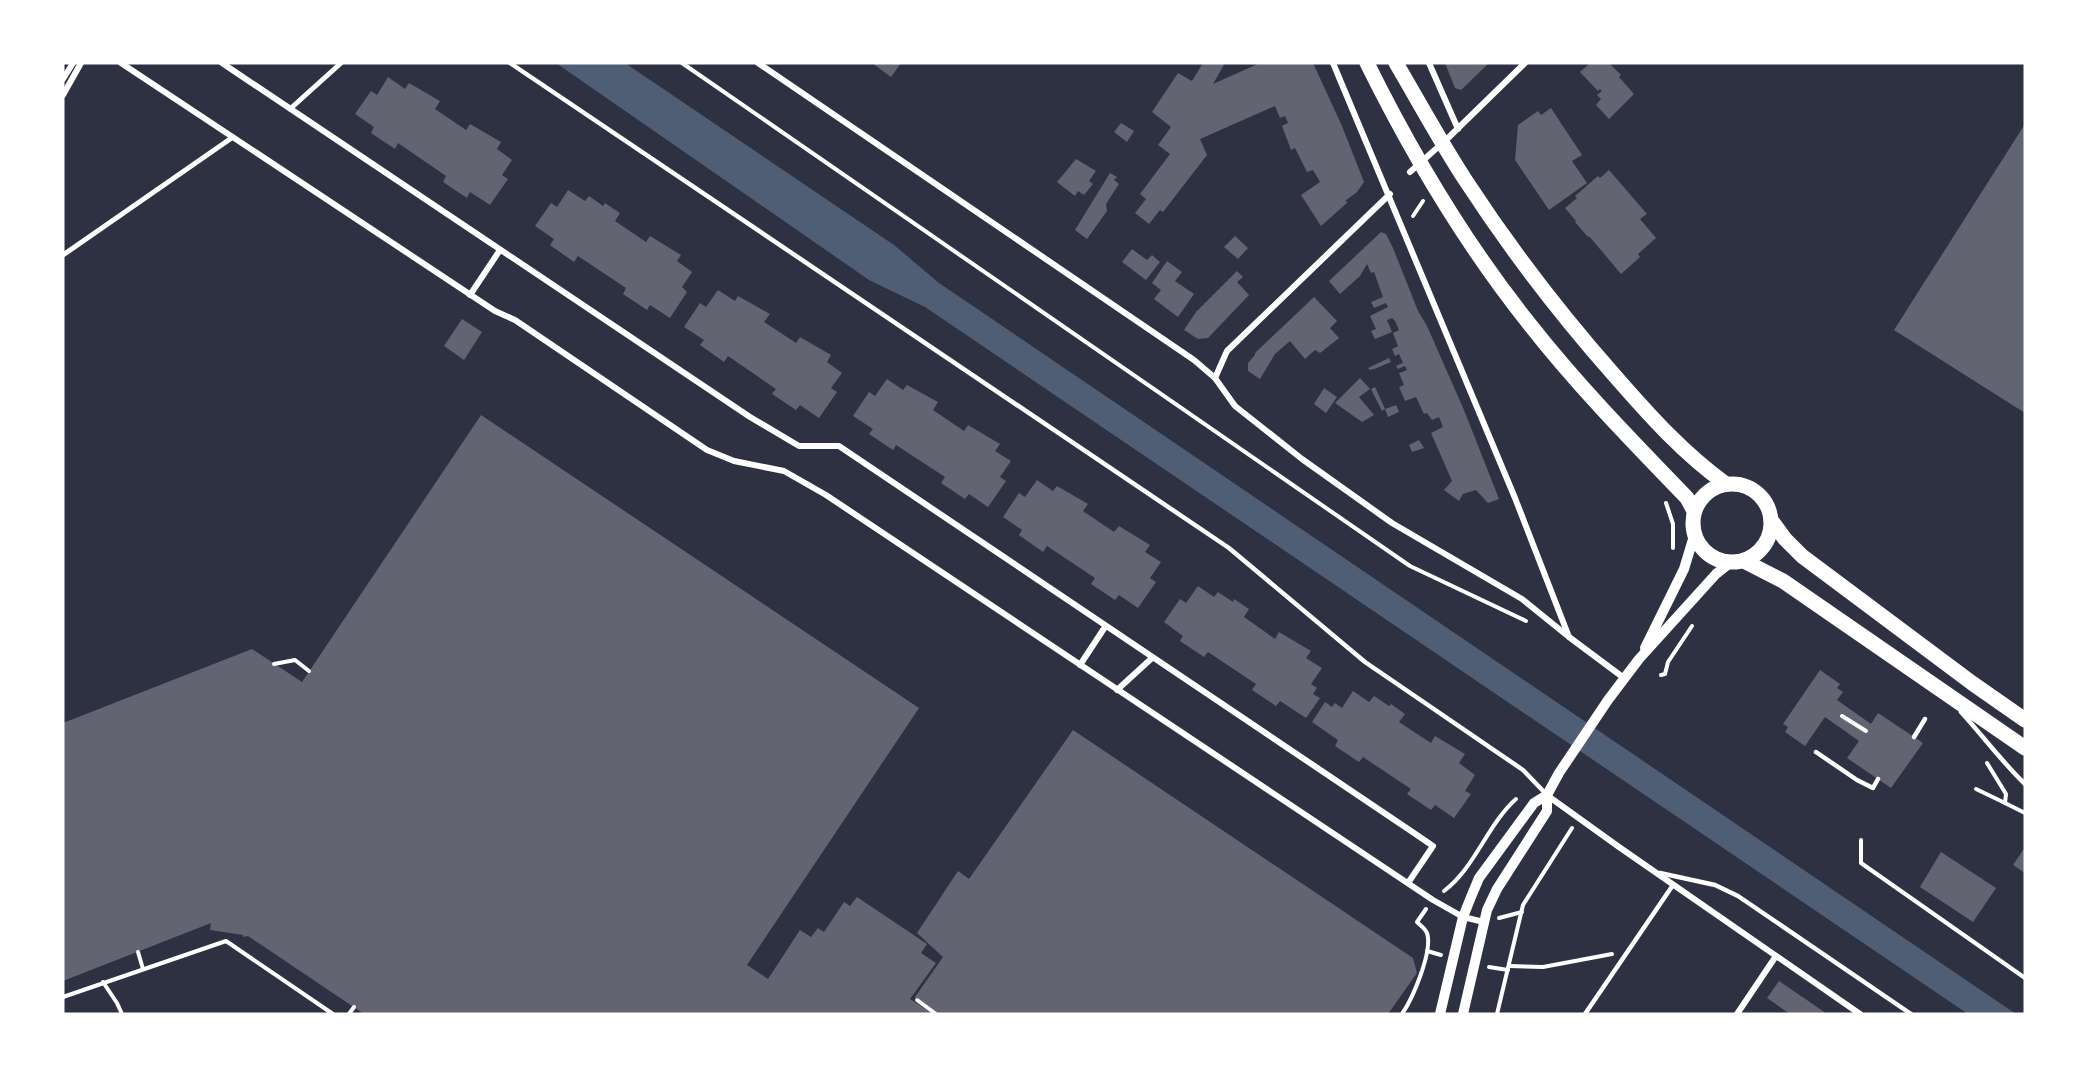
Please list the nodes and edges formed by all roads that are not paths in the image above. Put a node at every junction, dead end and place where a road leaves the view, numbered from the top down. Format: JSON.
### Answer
{"nodes":[{"id":1,"x":73,"y":63,"type":"edge"},
{"id":2,"x":81,"y":63,"type":"edge"},
{"id":3,"x":121,"y":63,"type":"edge"},
{"id":4,"x":222,"y":63,"type":"edge"},
{"id":5,"x":341,"y":63,"type":"edge"},
{"id":6,"x":510,"y":63,"type":"edge"},
{"id":7,"x":758,"y":63,"type":"edge"},
{"id":8,"x":1334,"y":63,"type":"edge"},
{"id":9,"x":1367,"y":63,"type":"edge"},
{"id":10,"x":1396,"y":63,"type":"edge"},
{"id":11,"x":1429,"y":63,"type":"edge"},
{"id":12,"x":1525,"y":63,"type":"edge"},
{"id":13,"x":63,"y":79,"type":"edge"},
{"id":14,"x":63,"y":95,"type":"edge"},
{"id":15,"x":290,"y":109,"type":"junction"},
{"id":16,"x":1458,"y":129,"type":"junction"},
{"id":17,"x":233,"y":137,"type":"junction"},
{"id":18,"x":1443,"y":143,"type":"junction"},
{"id":19,"x":1415,"y":168,"type":"junction"},
{"id":20,"x":1390,"y":194,"type":"junction"},
{"id":21,"x":500,"y":250,"type":"junction"},
{"id":22,"x":63,"y":255,"type":"edge"},
{"id":23,"x":470,"y":295,"type":"junction"},
{"id":24,"x":1215,"y":378,"type":"junction"},
{"id":25,"x":1726,"y":484,"type":"junction"},
{"id":26,"x":1694,"y":511,"type":"junction"},
{"id":27,"x":1772,"y":520,"type":"junction"},
{"id":28,"x":1694,"y":536,"type":"junction"},
{"id":29,"x":1737,"y":562,"type":"junction"},
{"id":30,"x":1106,"y":627,"type":"junction"},
{"id":31,"x":1569,"y":637,"type":"junction"},
{"id":32,"x":1152,"y":658,"type":"junction"},
{"id":33,"x":1639,"y":659,"type":"junction"},
{"id":34,"x":1080,"y":665,"type":"junction"},
{"id":35,"x":1624,"y":678,"type":"junction"},
{"id":36,"x":1972,"y":682,"type":"junction"},
{"id":37,"x":1117,"y":690,"type":"junction"},
{"id":38,"x":1941,"y":690,"type":"junction"},
{"id":39,"x":2025,"y":712,"type":"edge"},
{"id":40,"x":1925,"y":719,"type":"dead end"},
{"id":41,"x":2025,"y":720,"type":"edge"},
{"id":42,"x":1914,"y":737,"type":"dead end"},
{"id":43,"x":2025,"y":748,"type":"edge"},
{"id":44,"x":1816,"y":752,"type":"dead end"},
{"id":45,"x":1878,"y":779,"type":"dead end"},
{"id":46,"x":2025,"y":784,"type":"edge"},
{"id":47,"x":1547,"y":795,"type":"junction"},
{"id":48,"x":1655,"y":873,"type":"junction"},
{"id":49,"x":1408,"y":883,"type":"junction"},
{"id":50,"x":1673,"y":885,"type":"junction"},
{"id":51,"x":1463,"y":917,"type":"junction"},
{"id":52,"x":1484,"y":922,"type":"junction"},
{"id":53,"x":1776,"y":956,"type":"junction"},
{"id":54,"x":1440,"y":1014,"type":"edge"},
{"id":55,"x":1463,"y":1014,"type":"edge"},
{"id":56,"x":1585,"y":1014,"type":"edge"},
{"id":57,"x":1737,"y":1014,"type":"edge"},
{"id":58,"x":1860,"y":1014,"type":"edge"},
{"id":59,"x":1911,"y":1014,"type":"edge"}],
"edges":[{"from":1,"to":13,"type":"street"},
{"from":2,"to":14,"type":"street"},
{"from":3,"to":17,"type":"street"},
{"from":4,"to":15,"type":"street"},
{"from":5,"to":15,"type":"street"},
{"from":6,"to":47,"type":"lane"},
{"from":7,"to":24,"type":"street"},
{"from":8,"to":20,"type":"street"},
{"from":9,"to":19,"type":"main road"},
{"from":10,"to":18,"type":"main road"},
{"from":11,"to":16,"type":"street"},
{"from":12,"to":16,"type":"street"},
{"from":15,"to":21,"type":"street"},
{"from":16,"to":18,"type":"street"},
{"from":17,"to":22,"type":"street"},
{"from":17,"to":23,"type":"street"},
{"from":18,"to":19,"type":"street"},
{"from":18,"to":25,"type":"main road"},
{"from":19,"to":26,"type":"main road"},
{"from":20,"to":24,"type":"street"},
{"from":20,"to":31,"type":"street"},
{"from":21,"to":23,"type":"street"},
{"from":21,"to":30,"type":"street"},
{"from":23,"to":34,"type":"street"},
{"from":24,"to":31,"type":"street"},
{"from":25,"to":26,"type":"main road"},
{"from":25,"to":27,"type":"main road"},
{"from":26,"to":28,"type":"main road"},
{"from":27,"to":29,"type":"main road"},
{"from":27,"to":36,"type":"main road"},
{"from":28,"to":29,"type":"main road"},
{"from":28,"to":33,"type":"street"},
{"from":29,"to":33,"type":"street"},
{"from":29,"to":38,"type":"main road"},
{"from":30,"to":32,"type":"street"},
{"from":30,"to":34,"type":"street"},
{"from":31,"to":35,"type":"street"},
{"from":32,"to":37,"type":"street"},
{"from":32,"to":49,"type":"street"},
{"from":33,"to":35,"type":"street"},
{"from":34,"to":37,"type":"street"},
{"from":35,"to":47,"type":"street"},
{"from":36,"to":39,"type":"lane"},
{"from":36,"to":41,"type":"main road"},
{"from":37,"to":49,"type":"street"},
{"from":38,"to":43,"type":"main road"},
{"from":38,"to":46,"type":"lane"},
{"from":40,"to":42,"type":"lane"},
{"from":44,"to":45,"type":"lane"},
{"from":47,"to":48,"type":"street"},
{"from":47,"to":51,"type":"street"},
{"from":47,"to":52,"type":"street"},
{"from":48,"to":50,"type":"street"},
{"from":48,"to":59,"type":"lane"},
{"from":49,"to":51,"type":"street"},
{"from":50,"to":53,"type":"street"},
{"from":50,"to":56,"type":"lane"},
{"from":51,"to":52,"type":"street"},
{"from":51,"to":54,"type":"street"},
{"from":52,"to":55,"type":"street"},
{"from":53,"to":57,"type":"street"},
{"from":53,"to":58,"type":"street"}]}
